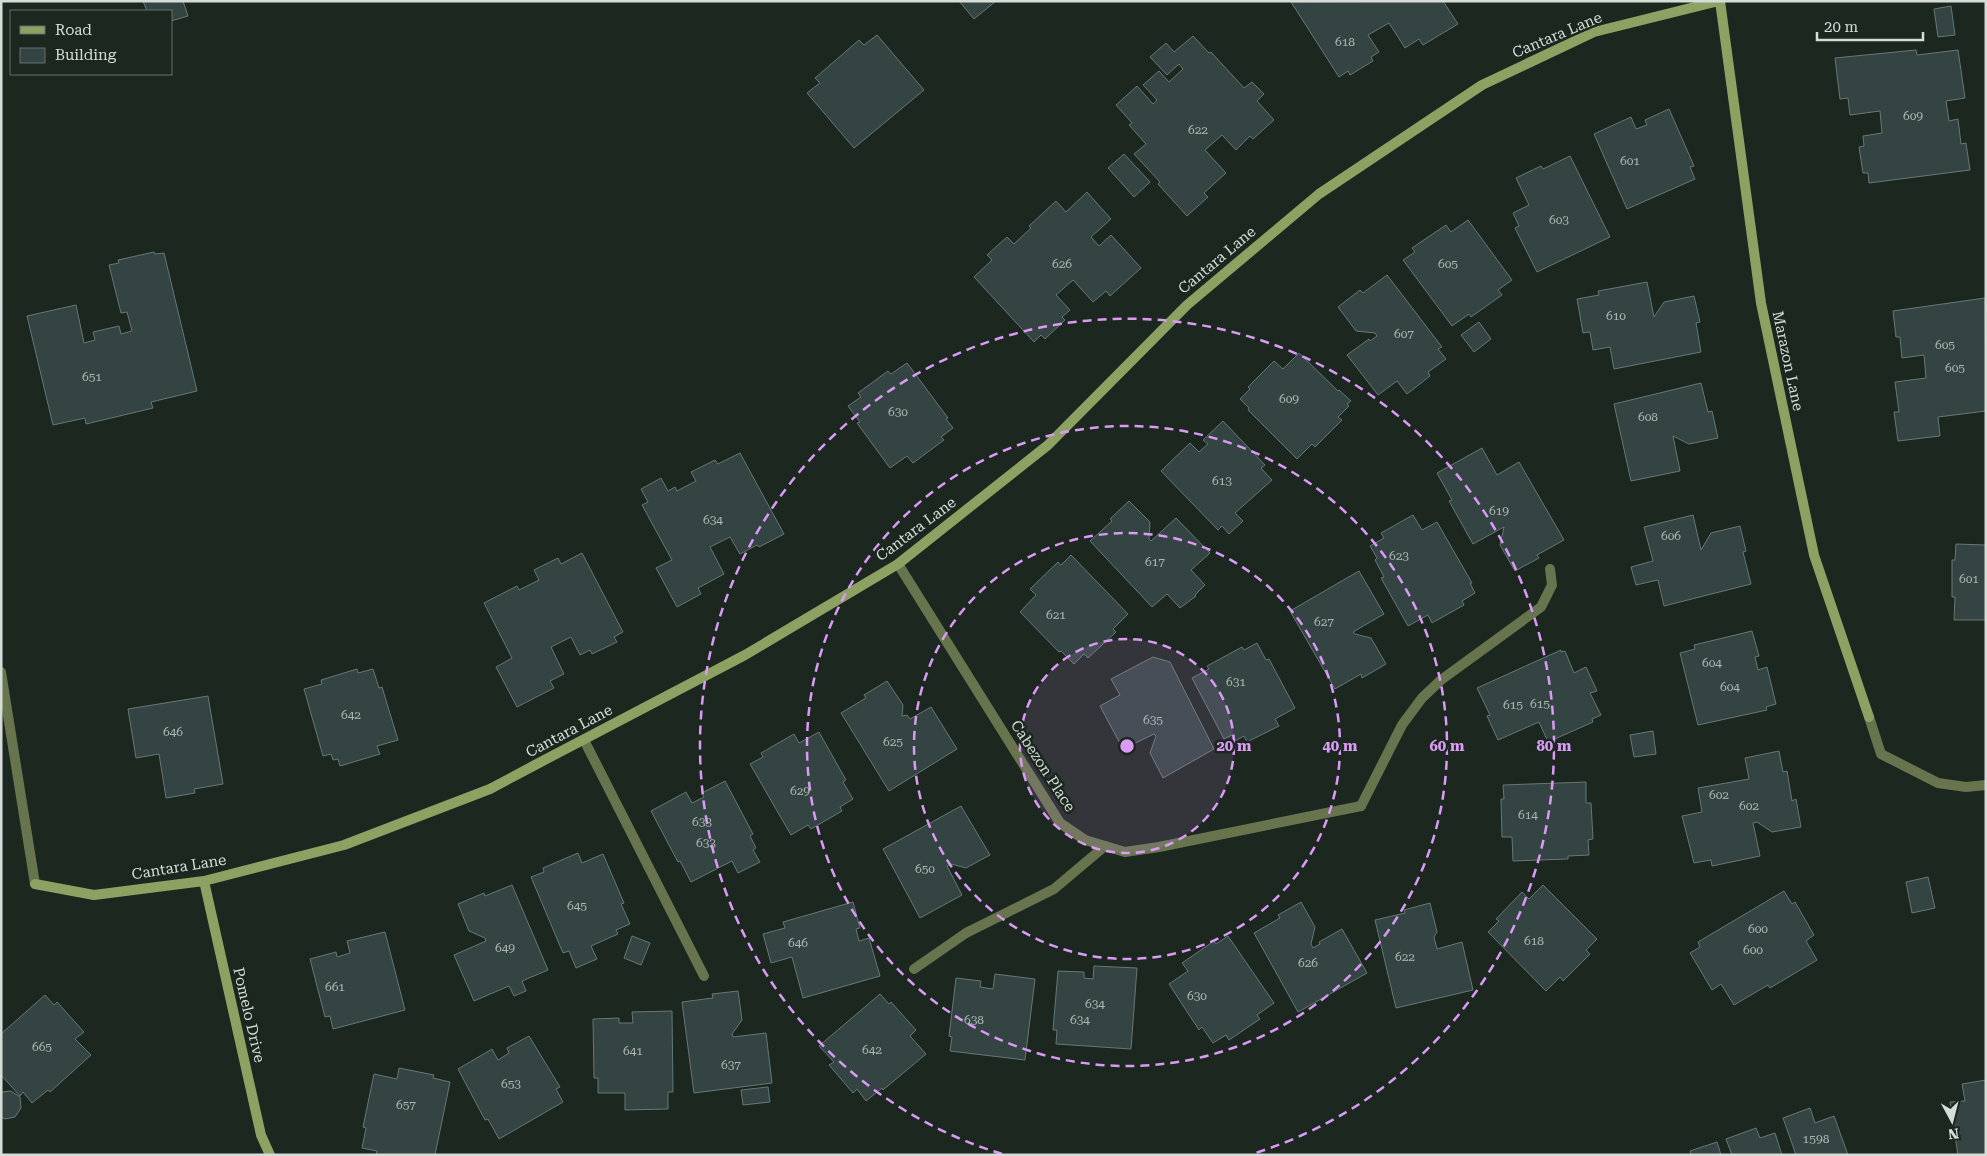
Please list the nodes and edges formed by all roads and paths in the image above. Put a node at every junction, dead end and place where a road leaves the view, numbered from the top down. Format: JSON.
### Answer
{"nodes":[{"id":1,"x":1719,"y":1,"type":"edge"},
{"id":2,"x":898,"y":564,"type":"junction"},
{"id":3,"x":1550,"y":569,"type":"dead end"},
{"id":4,"x":1,"y":672,"type":"edge"},
{"id":5,"x":584,"y":740,"type":"junction"},
{"id":6,"x":1986,"y":785,"type":"edge"},
{"id":7,"x":1105,"y":846,"type":"junction"},
{"id":8,"x":204,"y":881,"type":"junction"},
{"id":9,"x":914,"y":969,"type":"dead end"},
{"id":10,"x":704,"y":976,"type":"dead end"},
{"id":11,"x":270,"y":1155,"type":"edge"}],
"edges":[{"from":1,"to":2,"type":"street","name":"Cantara Lane"},
{"from":1,"to":6,"type":"street","name":"Marazon Lane"},
{"from":2,"to":5,"type":"street","name":"Cantara Lane"},
{"from":2,"to":7,"type":"street","name":"Cabezon Place"},
{"from":3,"to":7,"type":"street","name":"Cabezon Place"},
{"from":4,"to":8,"type":"street","name":"Cantara Lane"},
{"from":5,"to":8,"type":"street","name":"Cantara Lane"},
{"from":5,"to":10,"type":"street"},
{"from":7,"to":9,"type":"street"},
{"from":8,"to":11,"type":"street","name":"Pomelo Drive"}]}
